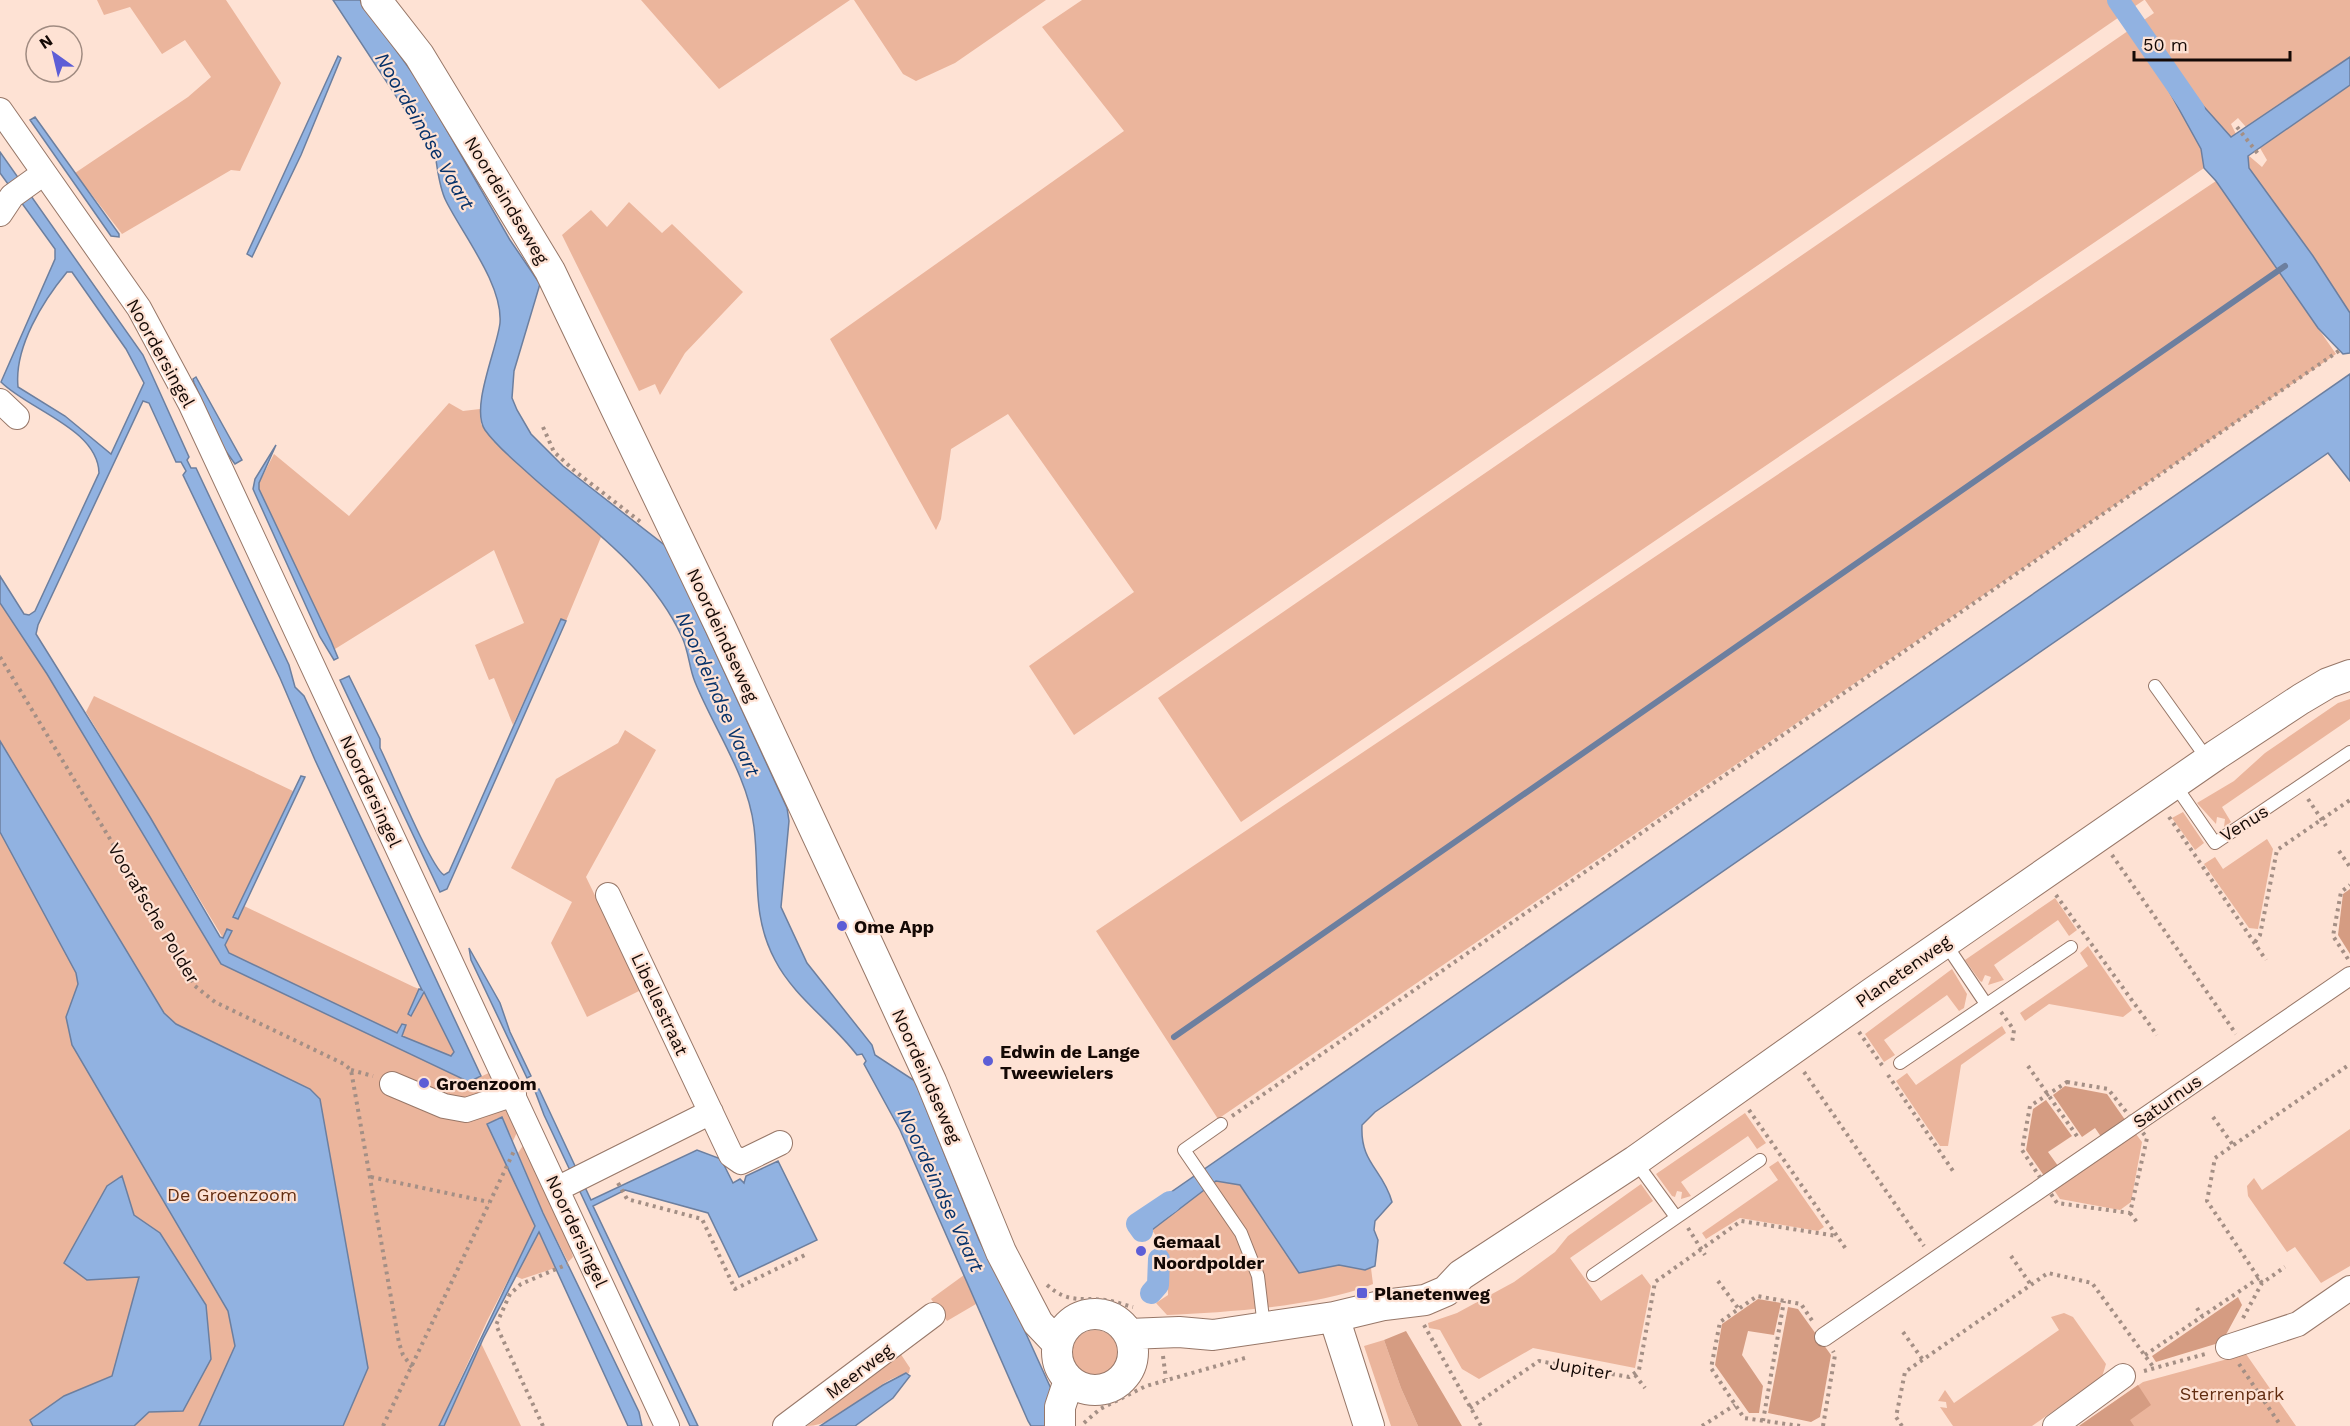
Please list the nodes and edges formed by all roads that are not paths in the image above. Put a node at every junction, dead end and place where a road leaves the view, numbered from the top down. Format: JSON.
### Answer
{"nodes":[{"id":1,"x":376,"y":0,"type":"edge"},
{"id":2,"x":0,"y":110,"type":"edge"},
{"id":3,"x":21,"y":192,"type":"edge"},
{"id":4,"x":2350,"y":675,"type":"edge"},
{"id":5,"x":2155,"y":686,"type":"dead end"},
{"id":6,"x":2350,"y":752,"type":"edge"},
{"id":7,"x":2208,"y":761,"type":"junction"},
{"id":8,"x":2170,"y":798,"type":"junction"},
{"id":9,"x":608,"y":895,"type":"dead end"},
{"id":10,"x":1945,"y":942,"type":"junction"},
{"id":11,"x":2071,"y":947,"type":"dead end"},
{"id":12,"x":2350,"y":976,"type":"edge"},
{"id":13,"x":1986,"y":1004,"type":"junction"},
{"id":14,"x":1900,"y":1063,"type":"dead end"},
{"id":15,"x":392,"y":1084,"type":"dead end"},
{"id":16,"x":513,"y":1094,"type":"junction"},
{"id":17,"x":711,"y":1112,"type":"junction"},
{"id":18,"x":1221,"y":1124,"type":"road end"},
{"id":19,"x":780,"y":1143,"type":"dead end"},
{"id":20,"x":1760,"y":1160,"type":"dead end"},
{"id":21,"x":1635,"y":1161,"type":"junction"},
{"id":22,"x":572,"y":1182,"type":"junction"},
{"id":23,"x":1676,"y":1217,"type":"junction"},
{"id":24,"x":1593,"y":1275,"type":"dead end"},
{"id":25,"x":2350,"y":1288,"type":"edge"},
{"id":26,"x":1025,"y":1294,"type":"junction"},
{"id":27,"x":933,"y":1315,"type":"dead end"},
{"id":28,"x":1334,"y":1317,"type":"junction"},
{"id":29,"x":1076,"y":1319,"type":"junction"},
{"id":30,"x":1824,"y":1337,"type":"road end"},
{"id":31,"x":1259,"y":1342,"type":"junction"},
{"id":32,"x":1058,"y":1344,"type":"junction"},
{"id":33,"x":1131,"y":1346,"type":"junction"},
{"id":34,"x":2228,"y":1347,"type":"road end"},
{"id":35,"x":2123,"y":1376,"type":"road end"},
{"id":36,"x":1070,"y":1411,"type":"edge"},
{"id":37,"x":668,"y":1426,"type":"edge"},
{"id":38,"x":785,"y":1426,"type":"edge"},
{"id":39,"x":1369,"y":1426,"type":"edge"},
{"id":40,"x":2055,"y":1426,"type":"edge"}],
"edges":[{"from":1,"to":26,"type":"street","name":"Noordeindseweg"},
{"from":2,"to":3,"type":"street","name":"Noordersingel"},
{"from":3,"to":16,"type":"street","name":"Noordersingel"},
{"from":4,"to":7,"type":"street","name":"Planetenweg"},
{"from":5,"to":7,"type":"lane"},
{"from":6,"to":8,"type":"lane","name":"Venus"},
{"from":7,"to":8,"type":"street","name":"Planetenweg"},
{"from":8,"to":10,"type":"street","name":"Planetenweg"},
{"from":9,"to":17,"type":"street","name":"Libellestraat"},
{"from":10,"to":13,"type":"lane"},
{"from":10,"to":21,"type":"street","name":"Planetenweg"},
{"from":11,"to":13,"type":"lane"},
{"from":12,"to":30,"type":"street","name":"Saturnus"},
{"from":13,"to":14,"type":"lane"},
{"from":15,"to":16,"type":"street"},
{"from":16,"to":22,"type":"street","name":"Noordersingel"},
{"from":17,"to":19,"type":"street","name":"Libellestraat"},
{"from":17,"to":22,"type":"street"},
{"from":18,"to":31,"type":"lane"},
{"from":20,"to":23,"type":"lane"},
{"from":21,"to":23,"type":"lane"},
{"from":21,"to":28,"type":"street","name":"Planetenweg"},
{"from":22,"to":37,"type":"street","name":"Noordersingel"},
{"from":23,"to":24,"type":"lane"},
{"from":25,"to":34,"type":"street"},
{"from":26,"to":29,"type":"street"},
{"from":26,"to":32,"type":"street","name":"Noordeindseweg"},
{"from":27,"to":38,"type":"street","name":"Meerweg"},
{"from":28,"to":31,"type":"street","name":"Planetenweg"},
{"from":28,"to":39,"type":"street"},
{"from":29,"to":32,"type":"street"},
{"from":29,"to":33,"type":"street"},
{"from":31,"to":33,"type":"street","name":"Planetenweg"},
{"from":32,"to":36,"type":"street"},
{"from":33,"to":36,"type":"street"},
{"from":35,"to":40,"type":"street"}]}
